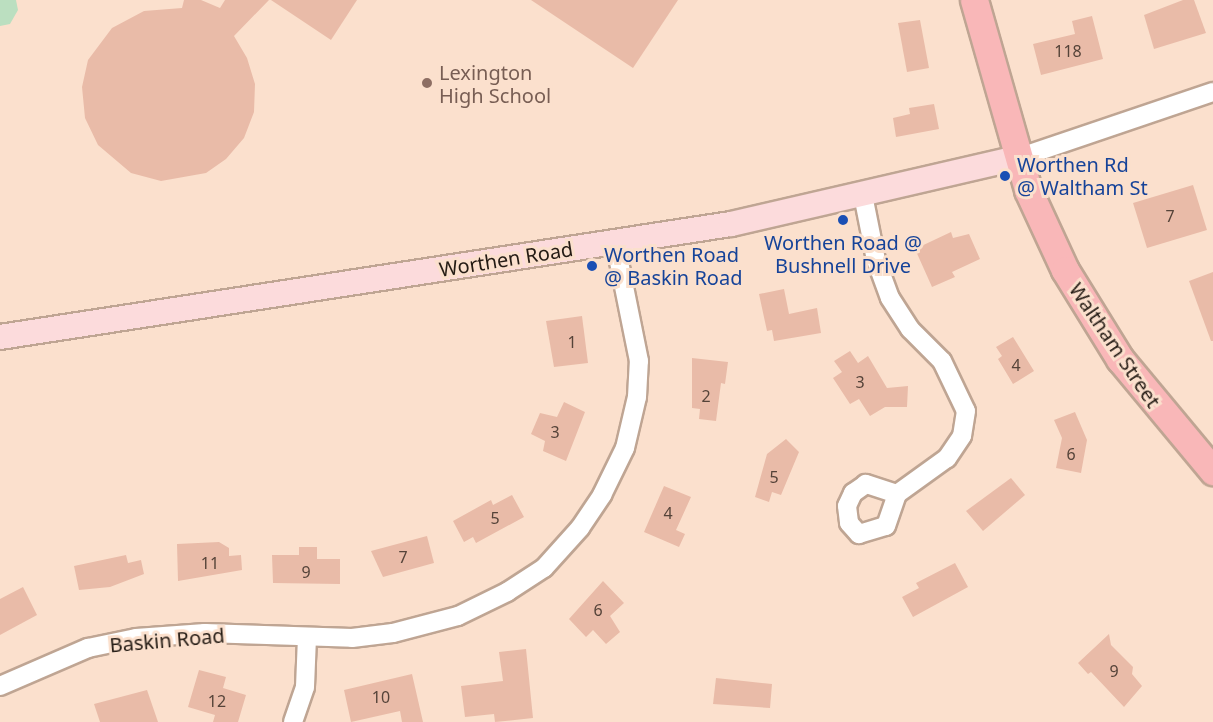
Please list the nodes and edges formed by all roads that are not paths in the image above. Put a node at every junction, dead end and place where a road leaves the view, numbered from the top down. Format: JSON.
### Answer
{"nodes":[{"id":1,"x":974,"y":0,"type":"edge"},
{"id":2,"x":1213,"y":93,"type":"edge"},
{"id":3,"x":1018,"y":158,"type":"junction"},
{"id":4,"x":863,"y":195,"type":"junction"},
{"id":5,"x":615,"y":242,"type":"junction"},
{"id":6,"x":0,"y":337,"type":"edge"},
{"id":7,"x":1213,"y":471,"type":"edge"},
{"id":8,"x":897,"y":495,"type":"dead end"},
{"id":9,"x":307,"y":637,"type":"junction"},
{"id":10,"x":0,"y":686,"type":"edge"},
{"id":11,"x":293,"y":722,"type":"edge"}],
"edges":[{"from":1,"to":3,"type":"main road","name":"Waltham Street"},
{"from":2,"to":3,"type":"street","name":"Worthen Road"},
{"from":3,"to":4,"type":"main road","name":"Worthen Road"},
{"from":3,"to":7,"type":"main road","name":"Waltham Street"},
{"from":4,"to":5,"type":"main road","name":"Worthen Road"},
{"from":4,"to":8,"type":"street"},
{"from":5,"to":6,"type":"main road","name":"Worthen Road"},
{"from":5,"to":9,"type":"street","name":"Baskin Road"},
{"from":9,"to":10,"type":"street","name":"Baskin Road"},
{"from":9,"to":11,"type":"street"}]}
